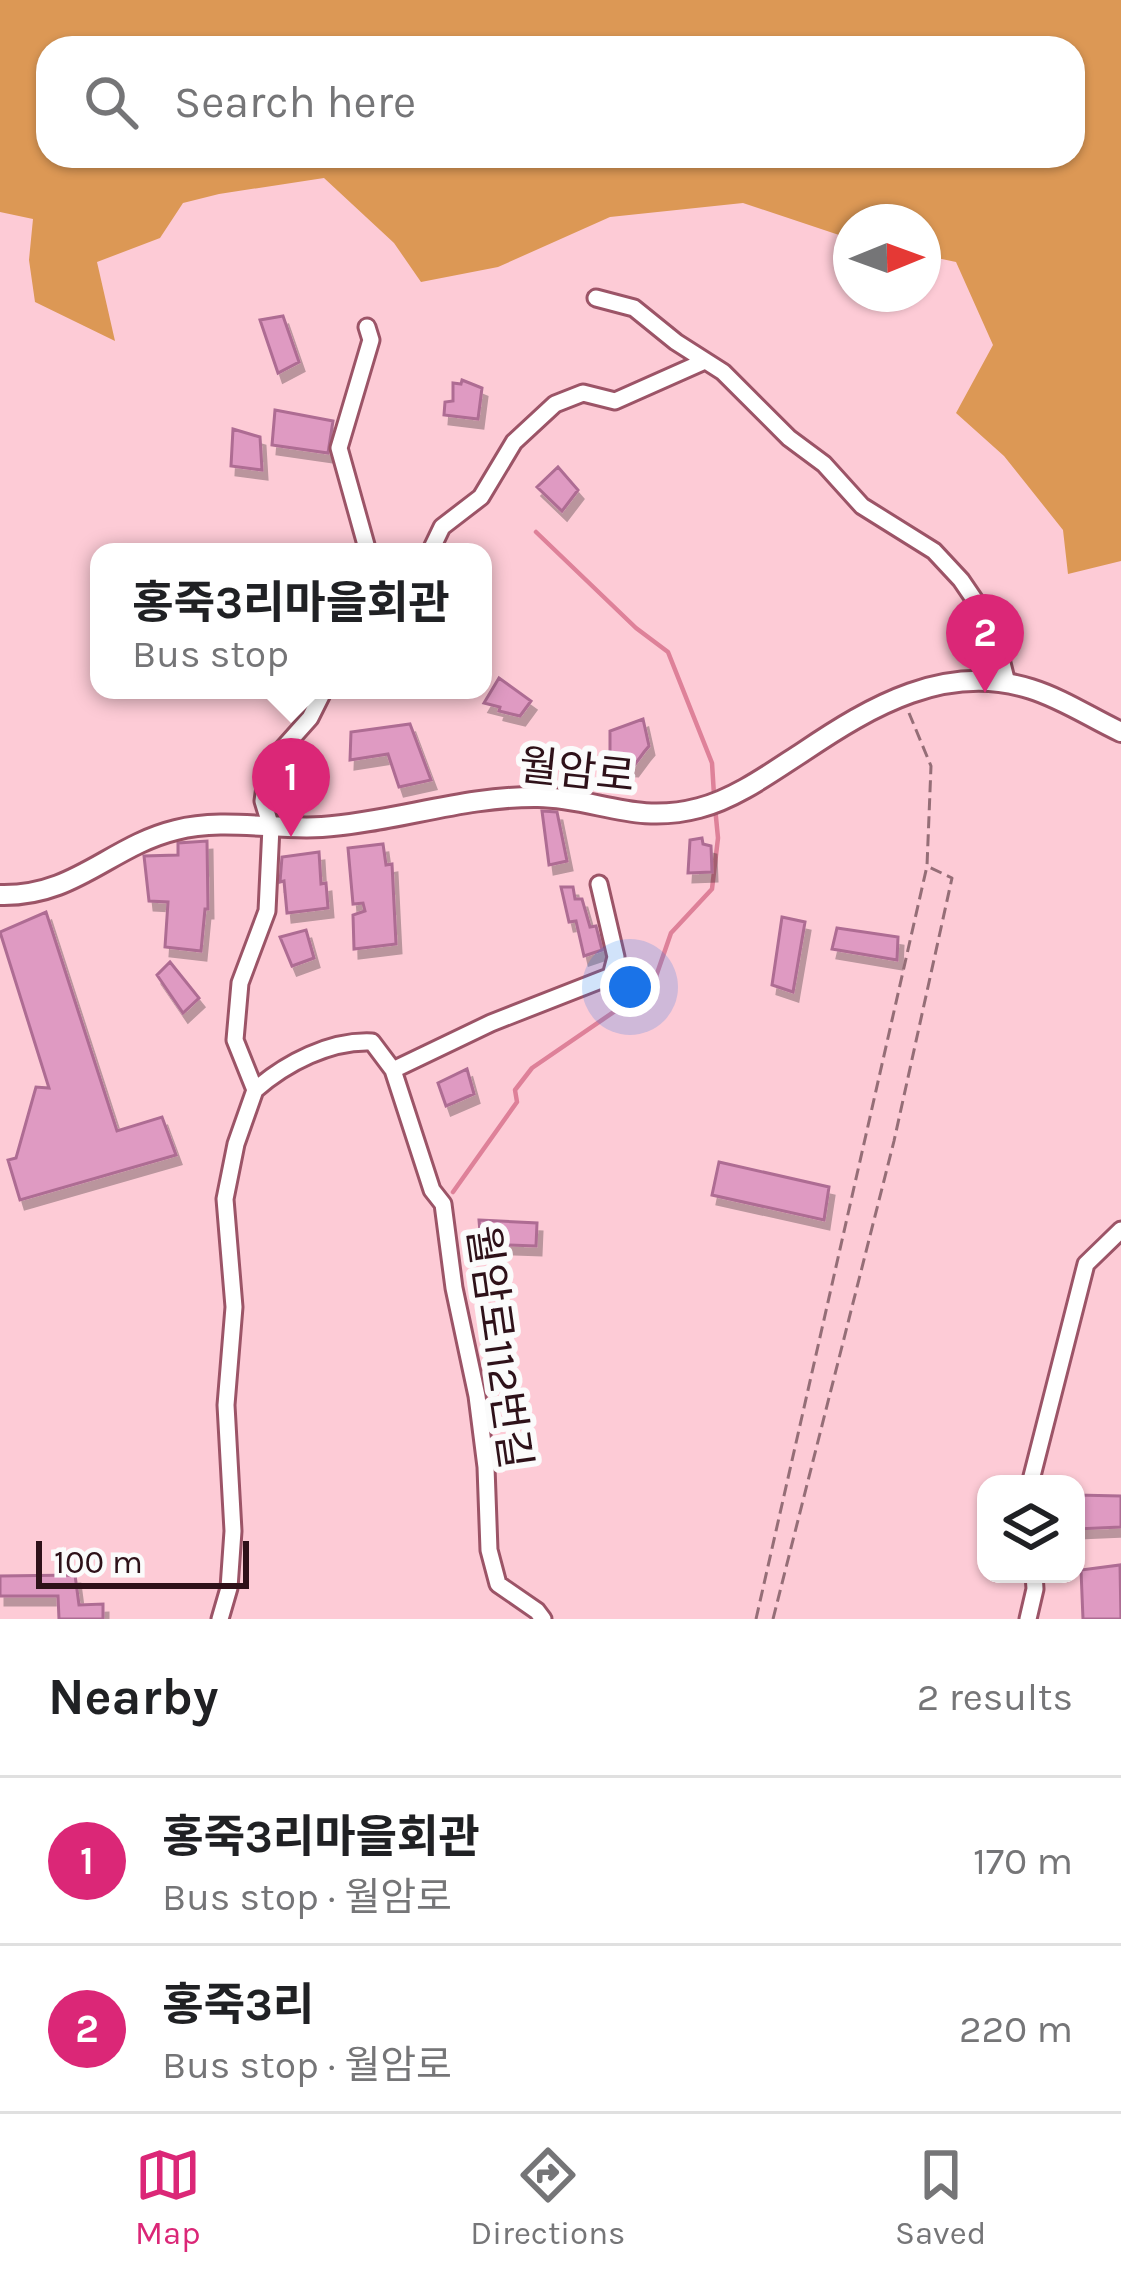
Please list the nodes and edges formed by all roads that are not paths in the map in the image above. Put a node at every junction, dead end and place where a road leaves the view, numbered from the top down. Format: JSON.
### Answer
{"nodes":[{"id":1,"x":596,"y":298,"type":"dead end"},
{"id":2,"x":367,"y":327,"type":"dead end"},
{"id":3,"x":705,"y":361,"type":"junction"},
{"id":4,"x":365,"y":543,"type":"edge"},
{"id":5,"x":434,"y":543,"type":"edge"},
{"id":6,"x":1007,"y":683,"type":"junction"},
{"id":7,"x":320,"y":699,"type":"edge"},
{"id":8,"x":1121,"y":732,"type":"edge"},
{"id":9,"x":271,"y":826,"type":"junction"},
{"id":10,"x":599,"y":884,"type":"dead end"},
{"id":11,"x":0,"y":895,"type":"edge"},
{"id":12,"x":393,"y":1070,"type":"junction"},
{"id":13,"x":255,"y":1090,"type":"junction"},
{"id":14,"x":1121,"y":1230,"type":"edge"},
{"id":15,"x":1032,"y":1475,"type":"edge"},
{"id":16,"x":1035,"y":1583,"type":"edge"},
{"id":17,"x":220,"y":1619,"type":"edge"},
{"id":18,"x":543,"y":1619,"type":"edge"},
{"id":19,"x":1028,"y":1619,"type":"edge"}],
"edges":[{"from":1,"to":3,"type":"street"},
{"from":2,"to":4,"type":"street"},
{"from":3,"to":5,"type":"street"},
{"from":3,"to":6,"type":"street"},
{"from":6,"to":8,"type":"street","name":"월암로"},
{"from":6,"to":9,"type":"street","name":"월암로"},
{"from":7,"to":9,"type":"street"},
{"from":9,"to":11,"type":"street","name":"월암로"},
{"from":9,"to":13,"type":"street"},
{"from":10,"to":12,"type":"street"},
{"from":12,"to":13,"type":"street"},
{"from":12,"to":18,"type":"street","name":"월암로112번길"},
{"from":13,"to":17,"type":"street"},
{"from":14,"to":15,"type":"street"},
{"from":16,"to":19,"type":"street"}]}
